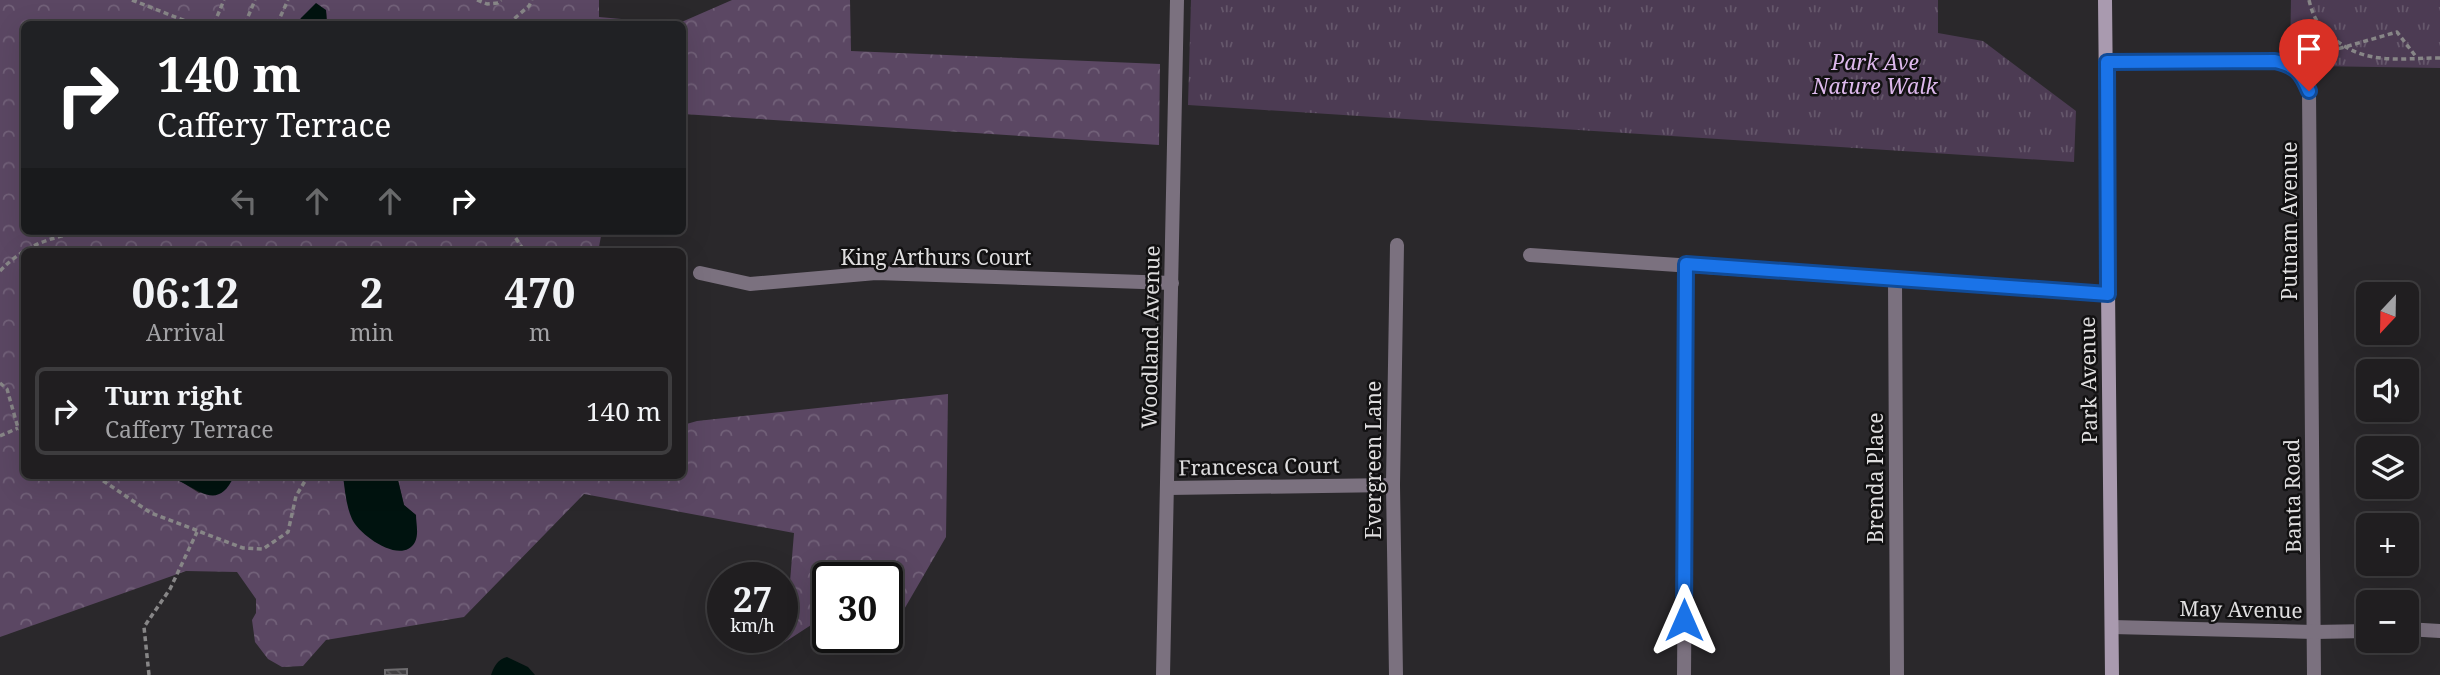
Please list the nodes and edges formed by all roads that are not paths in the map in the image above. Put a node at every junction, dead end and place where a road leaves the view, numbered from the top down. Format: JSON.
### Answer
{"nodes":[{"id":1,"x":1177,"y":0,"type":"edge"},
{"id":2,"x":2105,"y":0,"type":"edge"},
{"id":3,"x":2107,"y":62,"type":"junction"},
{"id":4,"x":1397,"y":244,"type":"dead end"},
{"id":5,"x":1531,"y":255,"type":"dead end"},
{"id":6,"x":1686,"y":264,"type":"junction"},
{"id":7,"x":700,"y":274,"type":"dead end"},
{"id":8,"x":1895,"y":280,"type":"junction"},
{"id":9,"x":1172,"y":283,"type":"junction"},
{"id":10,"x":2108,"y":294,"type":"junction"},
{"id":11,"x":2310,"y":316,"type":"joint"},
{"id":12,"x":1393,"y":485,"type":"junction"},
{"id":13,"x":1168,"y":488,"type":"junction"},
{"id":14,"x":2112,"y":627,"type":"junction"},
{"id":15,"x":2419,"y":630,"type":"edge"},
{"id":16,"x":2356,"y":631,"type":"edge"},
{"id":17,"x":2440,"y":631,"type":"edge"},
{"id":18,"x":2314,"y":632,"type":"junction"},
{"id":19,"x":1163,"y":675,"type":"edge"},
{"id":20,"x":1396,"y":675,"type":"edge"},
{"id":21,"x":1684,"y":675,"type":"edge"},
{"id":22,"x":1897,"y":675,"type":"edge"},
{"id":23,"x":2112,"y":675,"type":"edge"},
{"id":24,"x":2314,"y":675,"type":"edge"}],
"edges":[{"from":1,"to":9,"type":"street","name":"Woodland Avenue"},
{"from":2,"to":3,"type":"main road","name":"Park Avenue"},
{"from":3,"to":10,"type":"main road","name":"Park Avenue"},
{"from":3,"to":11,"type":"street","name":"Putnam Avenue"},
{"from":4,"to":12,"type":"street","name":"Evergreen Lane"},
{"from":5,"to":6,"type":"street"},
{"from":6,"to":8,"type":"street"},
{"from":6,"to":21,"type":"street"},
{"from":7,"to":9,"type":"street","name":"King Arthurs Court"},
{"from":8,"to":10,"type":"street"},
{"from":8,"to":22,"type":"street","name":"Brenda Place"},
{"from":9,"to":13,"type":"street","name":"Woodland Avenue"},
{"from":10,"to":14,"type":"main road","name":"Park Avenue"},
{"from":11,"to":18,"type":"street","name":"Banta Road"},
{"from":12,"to":13,"type":"street","name":"Francesca Court"},
{"from":12,"to":20,"type":"street","name":"Evergreen Lane"},
{"from":13,"to":19,"type":"street","name":"Woodland Avenue"},
{"from":14,"to":18,"type":"street","name":"May Avenue"},
{"from":14,"to":23,"type":"main road","name":"Park Avenue"},
{"from":15,"to":17,"type":"street"},
{"from":16,"to":18,"type":"street","name":"May Avenue"},
{"from":18,"to":24,"type":"street","name":"Banta Road"}]}
